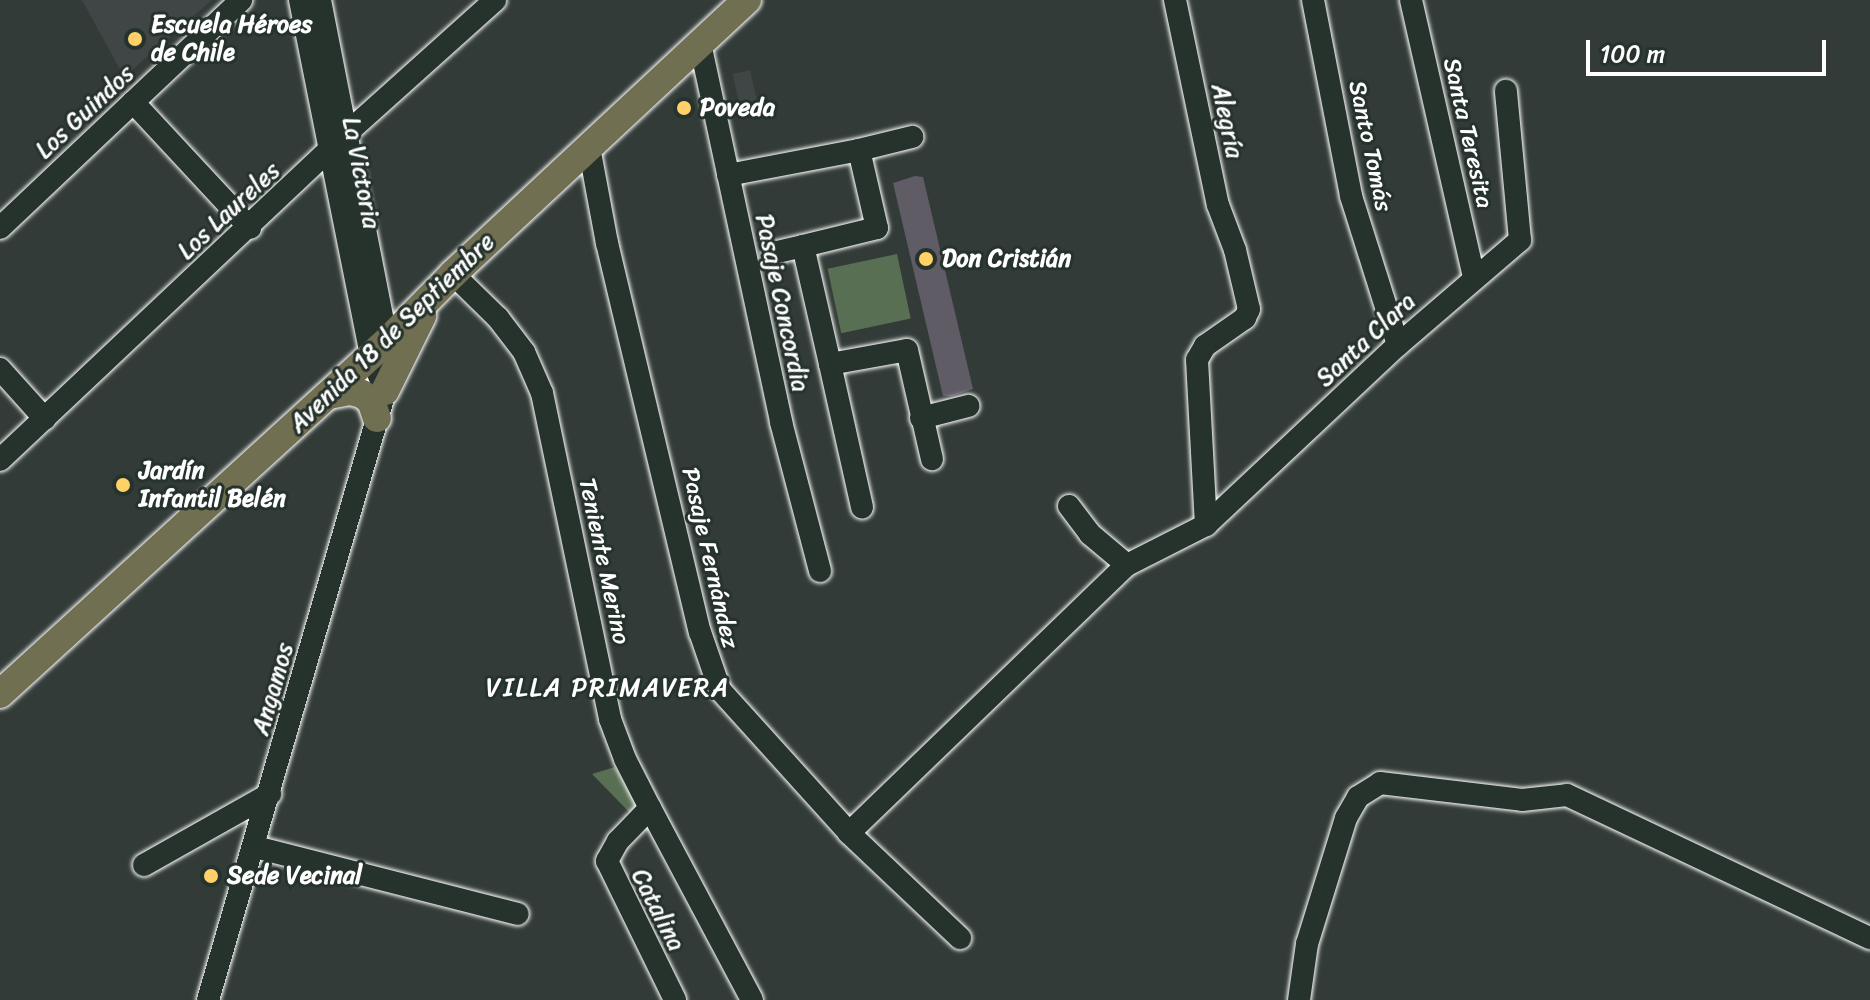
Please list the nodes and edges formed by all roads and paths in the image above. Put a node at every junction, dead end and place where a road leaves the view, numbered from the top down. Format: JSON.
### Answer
{"nodes":[{"id":1,"x":241,"y":0,"type":"edge"},
{"id":2,"x":300,"y":0,"type":"edge"},
{"id":3,"x":320,"y":0,"type":"edge"},
{"id":4,"x":747,"y":0,"type":"edge"},
{"id":5,"x":1175,"y":0,"type":"edge"},
{"id":6,"x":1313,"y":0,"type":"edge"},
{"id":7,"x":1411,"y":0,"type":"edge"},
{"id":8,"x":481,"y":5,"type":"edge"},
{"id":9,"x":700,"y":43,"type":"junction"},
{"id":10,"x":1506,"y":91,"type":"dead end"},
{"id":11,"x":133,"y":102,"type":"junction"},
{"id":12,"x":347,"y":133,"type":"junction"},
{"id":13,"x":912,"y":137,"type":"dead end"},
{"id":14,"x":589,"y":147,"type":"junction"},
{"id":15,"x":330,"y":150,"type":"junction"},
{"id":16,"x":859,"y":150,"type":"junction"},
{"id":17,"x":728,"y":175,"type":"junction"},
{"id":18,"x":0,"y":228,"type":"edge"},
{"id":19,"x":250,"y":228,"type":"junction"},
{"id":20,"x":803,"y":246,"type":"junction"},
{"id":21,"x":773,"y":253,"type":"dead end"},
{"id":22,"x":453,"y":274,"type":"junction"},
{"id":23,"x":1474,"y":278,"type":"junction"},
{"id":24,"x":432,"y":296,"type":"junction"},
{"id":25,"x":1398,"y":345,"type":"junction"},
{"id":26,"x":380,"y":348,"type":"junction"},
{"id":27,"x":830,"y":364,"type":"junction"},
{"id":28,"x":0,"y":369,"type":"edge"},
{"id":29,"x":385,"y":391,"type":"junction"},
{"id":30,"x":329,"y":395,"type":"junction"},
{"id":31,"x":968,"y":406,"type":"dead end"},
{"id":32,"x":377,"y":418,"type":"junction"},
{"id":33,"x":921,"y":418,"type":"junction"},
{"id":34,"x":45,"y":419,"type":"junction"},
{"id":35,"x":932,"y":459,"type":"dead end"},
{"id":36,"x":0,"y":460,"type":"edge"},
{"id":37,"x":1069,"y":506,"type":"dead end"},
{"id":38,"x":862,"y":507,"type":"dead end"},
{"id":39,"x":1206,"y":525,"type":"junction"},
{"id":40,"x":1127,"y":565,"type":"junction"},
{"id":41,"x":820,"y":571,"type":"dead end"},
{"id":42,"x":0,"y":694,"type":"edge"},
{"id":43,"x":270,"y":794,"type":"junction"},
{"id":44,"x":650,"y":808,"type":"junction"},
{"id":45,"x":849,"y":833,"type":"junction"},
{"id":46,"x":255,"y":847,"type":"junction"},
{"id":47,"x":144,"y":865,"type":"dead end"},
{"id":48,"x":518,"y":914,"type":"dead end"},
{"id":49,"x":960,"y":938,"type":"dead end"},
{"id":50,"x":1870,"y":938,"type":"edge"},
{"id":51,"x":208,"y":1000,"type":"edge"},
{"id":52,"x":675,"y":1000,"type":"edge"},
{"id":53,"x":752,"y":1000,"type":"edge"},
{"id":54,"x":1299,"y":1000,"type":"edge"}],
"edges":[{"from":1,"to":11,"type":"street","name":"Los Guindos"},
{"from":2,"to":15,"type":"street","name":"La Victoria"},
{"from":3,"to":12,"type":"street","name":"La Victoria"},
{"from":4,"to":9,"type":"main road","name":"Avenida 18 de Septiembre"},
{"from":5,"to":39,"type":"street","name":"Alegría"},
{"from":6,"to":25,"type":"street","name":"Santo Tomás"},
{"from":7,"to":23,"type":"street","name":"Santa Teresita"},
{"from":8,"to":12,"type":"street","name":"Los Laureles"},
{"from":9,"to":14,"type":"main road","name":"Avenida 18 de Septiembre"},
{"from":9,"to":17,"type":"street","name":"Pasaje Concordia"},
{"from":10,"to":23,"type":"street","name":"Santa Clara"},
{"from":11,"to":18,"type":"street","name":"Los Guindos"},
{"from":11,"to":19,"type":"street"},
{"from":12,"to":15,"type":"street","name":"Los Laureles"},
{"from":12,"to":26,"type":"street","name":"La Victoria"},
{"from":13,"to":16,"type":"street"},
{"from":14,"to":22,"type":"main road","name":"Avenida 18 de Septiembre"},
{"from":14,"to":45,"type":"street","name":"Pasaje Fernández"},
{"from":15,"to":19,"type":"street","name":"Los Laureles"},
{"from":15,"to":26,"type":"street","name":"La Victoria"},
{"from":16,"to":17,"type":"street"},
{"from":16,"to":20,"type":"street"},
{"from":17,"to":41,"type":"street","name":"Pasaje Concordia"},
{"from":19,"to":34,"type":"street","name":"Los Laureles"},
{"from":20,"to":21,"type":"street"},
{"from":20,"to":27,"type":"street"},
{"from":22,"to":24,"type":"main road","name":"Avenida 18 de Septiembre"},
{"from":22,"to":44,"type":"street","name":"Teniente Merino"},
{"from":23,"to":25,"type":"street","name":"Santa Clara"},
{"from":24,"to":26,"type":"main road","name":"Avenida 18 de Septiembre"},
{"from":24,"to":29,"type":"main road"},
{"from":25,"to":39,"type":"street","name":"Santa Clara"},
{"from":26,"to":29,"type":"street"},
{"from":26,"to":30,"type":"main road","name":"Avenida 18 de Septiembre"},
{"from":27,"to":33,"type":"street"},
{"from":27,"to":38,"type":"street"},
{"from":28,"to":34,"type":"street"},
{"from":29,"to":32,"type":"street","name":"Angamos"},
{"from":30,"to":32,"type":"main road"},
{"from":30,"to":42,"type":"main road","name":"Avenida 18 de Septiembre"},
{"from":31,"to":33,"type":"street"},
{"from":32,"to":43,"type":"street","name":"Angamos"},
{"from":33,"to":35,"type":"street"},
{"from":34,"to":36,"type":"street","name":"Los Laureles"},
{"from":37,"to":40,"type":"street"},
{"from":39,"to":40,"type":"street","name":"Santa Clara"},
{"from":40,"to":45,"type":"street","name":"Santa Clara"},
{"from":43,"to":46,"type":"street","name":"Angamos"},
{"from":43,"to":47,"type":"street"},
{"from":44,"to":52,"type":"street","name":"Catalina"},
{"from":44,"to":53,"type":"street","name":"Teniente Merino"},
{"from":45,"to":49,"type":"street","name":"Pasaje Fernández"},
{"from":46,"to":48,"type":"street"},
{"from":46,"to":51,"type":"street","name":"Angamos"},
{"from":50,"to":54,"type":"street"}]}
